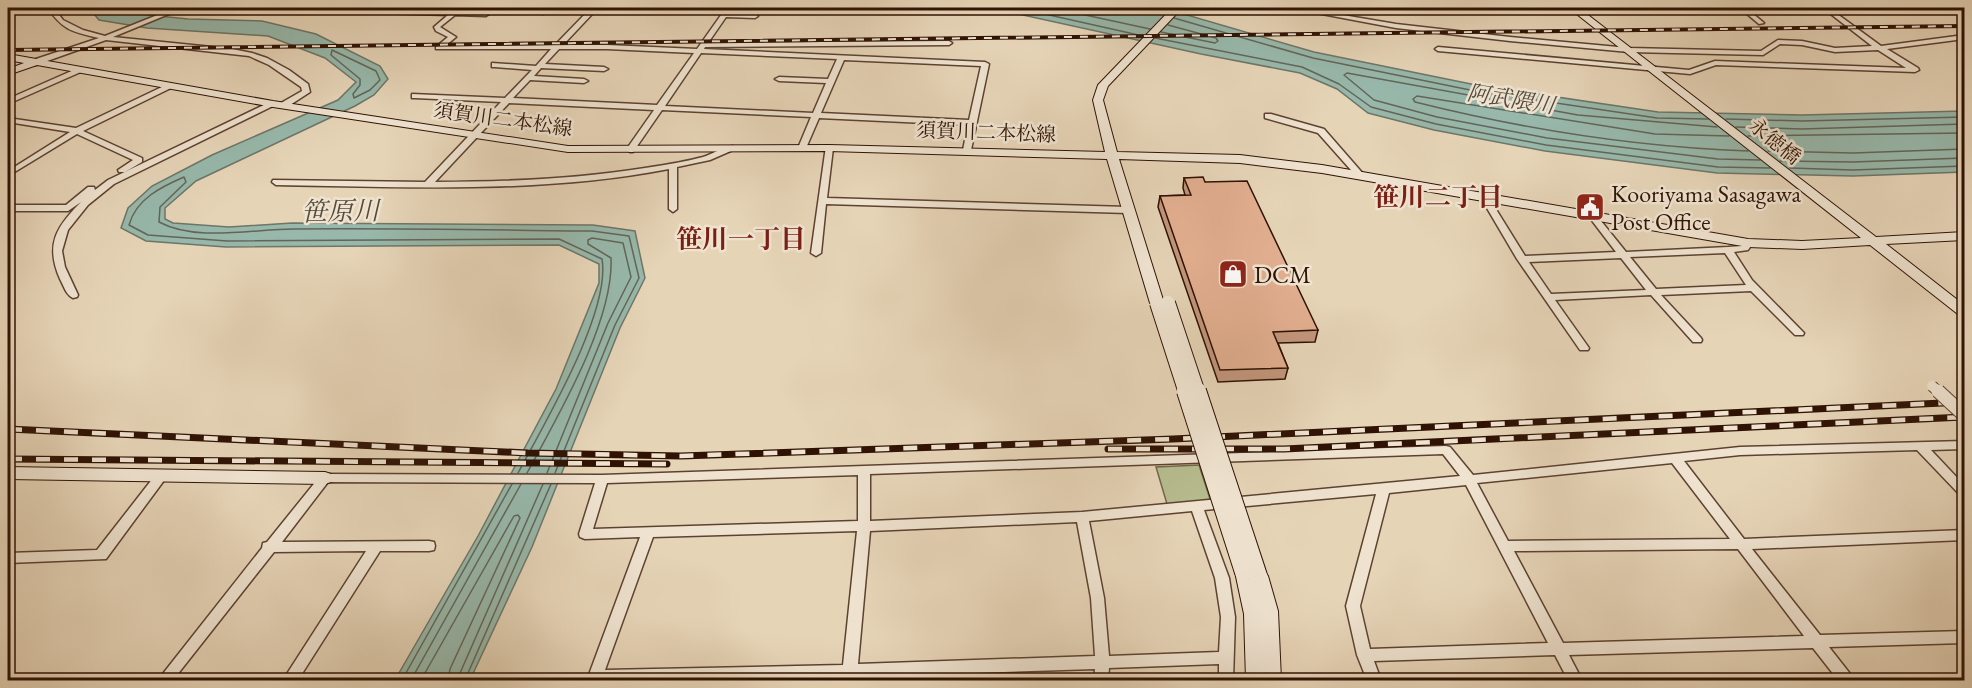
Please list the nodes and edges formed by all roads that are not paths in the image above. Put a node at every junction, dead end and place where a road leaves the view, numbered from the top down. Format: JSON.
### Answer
{"nodes":[{"id":1,"x":51,"y":8,"type":"edge"},
{"id":2,"x":179,"y":8,"type":"edge"},
{"id":3,"x":272,"y":8,"type":"edge"},
{"id":4,"x":296,"y":8,"type":"edge"},
{"id":5,"x":328,"y":8,"type":"edge"},
{"id":6,"x":460,"y":8,"type":"edge"},
{"id":7,"x":633,"y":8,"type":"edge"},
{"id":8,"x":729,"y":8,"type":"edge"},
{"id":9,"x":1178,"y":8,"type":"edge"},
{"id":10,"x":1293,"y":8,"type":"edge"},
{"id":11,"x":1574,"y":8,"type":"edge"},
{"id":12,"x":1743,"y":8,"type":"edge"},
{"id":13,"x":1826,"y":8,"type":"edge"},
{"id":14,"x":593,"y":9,"type":"edge"},
{"id":15,"x":653,"y":11,"type":"dead end"},
{"id":16,"x":543,"y":12,"type":"dead end"},
{"id":17,"x":453,"y":13,"type":"junction"},
{"id":18,"x":486,"y":14,"type":"dead end"},
{"id":19,"x":724,"y":15,"type":"junction"},
{"id":20,"x":755,"y":16,"type":"dead end"},
{"id":21,"x":1761,"y":23,"type":"dead end"},
{"id":22,"x":108,"y":37,"type":"junction"},
{"id":23,"x":1965,"y":37,"type":"edge"},
{"id":24,"x":949,"y":43,"type":"dead end"},
{"id":25,"x":558,"y":47,"type":"junction"},
{"id":26,"x":700,"y":48,"type":"junction"},
{"id":27,"x":1880,"y":48,"type":"junction"},
{"id":28,"x":1438,"y":49,"type":"dead end"},
{"id":29,"x":1629,"y":50,"type":"junction"},
{"id":30,"x":8,"y":57,"type":"edge"},
{"id":31,"x":841,"y":58,"type":"junction"},
{"id":32,"x":33,"y":63,"type":"junction"},
{"id":33,"x":495,"y":65,"type":"dead end"},
{"id":34,"x":539,"y":67,"type":"junction"},
{"id":35,"x":604,"y":69,"type":"dead end"},
{"id":36,"x":1654,"y":69,"type":"junction"},
{"id":37,"x":79,"y":71,"type":"junction"},
{"id":38,"x":8,"y":72,"type":"edge"},
{"id":39,"x":528,"y":78,"type":"junction"},
{"id":40,"x":779,"y":79,"type":"dead end"},
{"id":41,"x":584,"y":81,"type":"dead end"},
{"id":42,"x":830,"y":81,"type":"junction"},
{"id":43,"x":169,"y":87,"type":"junction"},
{"id":44,"x":415,"y":96,"type":"dead end"},
{"id":45,"x":507,"y":100,"type":"junction"},
{"id":46,"x":8,"y":102,"type":"edge"},
{"id":47,"x":283,"y":105,"type":"junction"},
{"id":48,"x":660,"y":108,"type":"junction"},
{"id":49,"x":814,"y":116,"type":"junction"},
{"id":50,"x":1268,"y":116,"type":"dead end"},
{"id":51,"x":8,"y":120,"type":"edge"},
{"id":52,"x":973,"y":123,"type":"junction"},
{"id":53,"x":77,"y":131,"type":"junction"},
{"id":54,"x":474,"y":136,"type":"junction"},
{"id":55,"x":829,"y":147,"type":"junction"},
{"id":56,"x":730,"y":148,"type":"junction"},
{"id":57,"x":802,"y":148,"type":"junction"},
{"id":58,"x":630,"y":150,"type":"junction"},
{"id":59,"x":967,"y":150,"type":"junction"},
{"id":60,"x":1114,"y":156,"type":"junction"},
{"id":61,"x":673,"y":165,"type":"junction"},
{"id":62,"x":10,"y":171,"type":"edge"},
{"id":63,"x":1360,"y":176,"type":"junction"},
{"id":64,"x":276,"y":182,"type":"dead end"},
{"id":65,"x":427,"y":185,"type":"junction"},
{"id":66,"x":1485,"y":198,"type":"junction"},
{"id":67,"x":823,"y":201,"type":"junction"},
{"id":68,"x":8,"y":208,"type":"edge"},
{"id":69,"x":673,"y":209,"type":"dead end"},
{"id":70,"x":1128,"y":210,"type":"junction"},
{"id":71,"x":1594,"y":218,"type":"junction"},
{"id":72,"x":1965,"y":236,"type":"edge"},
{"id":73,"x":1870,"y":241,"type":"junction"},
{"id":74,"x":1748,"y":243,"type":"junction"},
{"id":75,"x":1728,"y":250,"type":"junction"},
{"id":76,"x":816,"y":253,"type":"dead end"},
{"id":77,"x":1624,"y":254,"type":"junction"},
{"id":78,"x":1522,"y":259,"type":"junction"},
{"id":79,"x":1754,"y":288,"type":"junction"},
{"id":80,"x":1654,"y":293,"type":"junction"},
{"id":81,"x":73,"y":295,"type":"dead end"},
{"id":82,"x":1549,"y":297,"type":"junction"},
{"id":83,"x":1163,"y":303,"type":"junction"},
{"id":84,"x":1965,"y":312,"type":"edge"},
{"id":85,"x":1799,"y":333,"type":"dead end"},
{"id":86,"x":1697,"y":340,"type":"dead end"},
{"id":87,"x":1584,"y":348,"type":"dead end"},
{"id":88,"x":1932,"y":386,"type":"dead end"},
{"id":89,"x":1965,"y":415,"type":"edge"},
{"id":90,"x":1965,"y":445,"type":"edge"},
{"id":91,"x":1920,"y":446,"type":"junction"},
{"id":92,"x":1674,"y":458,"type":"junction"},
{"id":93,"x":864,"y":470,"type":"junction"},
{"id":94,"x":8,"y":473,"type":"edge"},
{"id":95,"x":161,"y":476,"type":"junction"},
{"id":96,"x":325,"y":478,"type":"junction"},
{"id":97,"x":597,"y":478,"type":"junction"},
{"id":98,"x":1469,"y":479,"type":"junction"},
{"id":99,"x":1384,"y":489,"type":"junction"},
{"id":100,"x":1965,"y":492,"type":"edge"},
{"id":101,"x":1197,"y":506,"type":"junction"},
{"id":102,"x":1082,"y":517,"type":"junction"},
{"id":103,"x":864,"y":526,"type":"junction"},
{"id":104,"x":648,"y":532,"type":"junction"},
{"id":105,"x":1965,"y":535,"type":"edge"},
{"id":106,"x":1742,"y":544,"type":"junction"},
{"id":107,"x":268,"y":546,"type":"junction"},
{"id":108,"x":429,"y":546,"type":"dead end"},
{"id":109,"x":1507,"y":546,"type":"junction"},
{"id":110,"x":376,"y":547,"type":"junction"},
{"id":111,"x":8,"y":558,"type":"edge"},
{"id":112,"x":1251,"y":574,"type":"junction"},
{"id":113,"x":1965,"y":637,"type":"edge"},
{"id":114,"x":1816,"y":641,"type":"junction"},
{"id":115,"x":1558,"y":648,"type":"junction"},
{"id":116,"x":1364,"y":655,"type":"junction"},
{"id":117,"x":1226,"y":658,"type":"junction"},
{"id":118,"x":1103,"y":664,"type":"junction"},
{"id":119,"x":850,"y":671,"type":"junction"},
{"id":120,"x":907,"y":675,"type":"edge"},
{"id":121,"x":793,"y":677,"type":"edge"},
{"id":122,"x":595,"y":678,"type":"edge"},
{"id":123,"x":165,"y":681,"type":"edge"},
{"id":124,"x":290,"y":681,"type":"edge"},
{"id":125,"x":1101,"y":681,"type":"edge"},
{"id":126,"x":1226,"y":681,"type":"edge"},
{"id":127,"x":1256,"y":681,"type":"edge"},
{"id":128,"x":1271,"y":681,"type":"edge"},
{"id":129,"x":1374,"y":681,"type":"edge"},
{"id":130,"x":1575,"y":681,"type":"edge"},
{"id":131,"x":1846,"y":681,"type":"edge"}],
"edges":[{"from":1,"to":22,"type":"street"},
{"from":2,"to":22,"type":"street"},
{"from":3,"to":4,"type":"street"},
{"from":4,"to":5,"type":"street"},
{"from":5,"to":17,"type":"street"},
{"from":6,"to":17,"type":"street"},
{"from":7,"to":15,"type":"street"},
{"from":8,"to":19,"type":"street"},
{"from":9,"to":60,"type":"street"},
{"from":10,"to":29,"type":"street"},
{"from":11,"to":29,"type":"street","name":"永徳橋"},
{"from":12,"to":21,"type":"street"},
{"from":13,"to":27,"type":"street"},
{"from":14,"to":16,"type":"street"},
{"from":14,"to":25,"type":"street"},
{"from":17,"to":18,"type":"street"},
{"from":17,"to":25,"type":"street"},
{"from":19,"to":20,"type":"street"},
{"from":19,"to":26,"type":"street"},
{"from":22,"to":32,"type":"street"},
{"from":22,"to":47,"type":"street"},
{"from":23,"to":27,"type":"street"},
{"from":24,"to":26,"type":"street"},
{"from":25,"to":26,"type":"street"},
{"from":25,"to":34,"type":"street"},
{"from":26,"to":31,"type":"street"},
{"from":26,"to":48,"type":"street"},
{"from":27,"to":29,"type":"street"},
{"from":27,"to":36,"type":"street"},
{"from":28,"to":36,"type":"street"},
{"from":29,"to":36,"type":"street","name":"永徳橋"},
{"from":30,"to":32,"type":"street"},
{"from":31,"to":42,"type":"street"},
{"from":31,"to":52,"type":"street"},
{"from":32,"to":37,"type":"street","name":"須賀川二本松線"},
{"from":32,"to":38,"type":"street","name":"須賀川二本松線"},
{"from":33,"to":34,"type":"street"},
{"from":34,"to":35,"type":"street"},
{"from":34,"to":39,"type":"street"},
{"from":36,"to":73,"type":"street","name":"永徳橋"},
{"from":37,"to":43,"type":"street","name":"須賀川二本松線"},
{"from":37,"to":46,"type":"street"},
{"from":39,"to":41,"type":"street"},
{"from":39,"to":45,"type":"street"},
{"from":40,"to":42,"type":"street"},
{"from":42,"to":49,"type":"street"},
{"from":43,"to":47,"type":"street","name":"須賀川二本松線"},
{"from":43,"to":53,"type":"street"},
{"from":44,"to":45,"type":"street"},
{"from":45,"to":48,"type":"street"},
{"from":45,"to":54,"type":"street"},
{"from":47,"to":54,"type":"street","name":"須賀川二本松線"},
{"from":47,"to":81,"type":"street"},
{"from":48,"to":49,"type":"street"},
{"from":48,"to":58,"type":"street"},
{"from":49,"to":52,"type":"street"},
{"from":49,"to":57,"type":"street"},
{"from":50,"to":63,"type":"street"},
{"from":51,"to":53,"type":"street"},
{"from":52,"to":59,"type":"street"},
{"from":53,"to":62,"type":"street"},
{"from":53,"to":68,"type":"street"},
{"from":54,"to":58,"type":"street","name":"須賀川二本松線"},
{"from":54,"to":65,"type":"street"},
{"from":55,"to":57,"type":"street","name":"須賀川二本松線"},
{"from":55,"to":59,"type":"street","name":"須賀川二本松線"},
{"from":55,"to":67,"type":"street"},
{"from":56,"to":57,"type":"street","name":"須賀川二本松線"},
{"from":56,"to":58,"type":"street","name":"須賀川二本松線"},
{"from":56,"to":61,"type":"street"},
{"from":59,"to":60,"type":"street","name":"須賀川二本松線"},
{"from":60,"to":63,"type":"street","name":"須賀川二本松線"},
{"from":60,"to":70,"type":"street"},
{"from":60,"to":83,"type":"street"},
{"from":61,"to":65,"type":"street"},
{"from":61,"to":69,"type":"street"},
{"from":63,"to":66,"type":"street","name":"須賀川二本松線"},
{"from":64,"to":65,"type":"street"},
{"from":66,"to":71,"type":"street","name":"須賀川二本松線"},
{"from":66,"to":78,"type":"street"},
{"from":67,"to":70,"type":"street"},
{"from":67,"to":76,"type":"street"},
{"from":70,"to":83,"type":"street"},
{"from":71,"to":74,"type":"street","name":"須賀川二本松線"},
{"from":71,"to":77,"type":"street"},
{"from":72,"to":73,"type":"street","name":"須賀川二本松線"},
{"from":73,"to":74,"type":"street","name":"須賀川二本松線"},
{"from":73,"to":84,"type":"street","name":"永徳橋"},
{"from":74,"to":75,"type":"street"},
{"from":75,"to":77,"type":"street"},
{"from":75,"to":79,"type":"street"},
{"from":77,"to":78,"type":"street"},
{"from":77,"to":80,"type":"street"},
{"from":78,"to":82,"type":"street"},
{"from":79,"to":80,"type":"street"},
{"from":79,"to":85,"type":"street"},
{"from":80,"to":82,"type":"street"},
{"from":80,"to":86,"type":"street"},
{"from":82,"to":87,"type":"street"},
{"from":83,"to":112,"type":"street","bridge":true},
{"from":88,"to":89,"type":"street","bridge":true},
{"from":90,"to":91,"type":"street"},
{"from":91,"to":92,"type":"street"},
{"from":91,"to":100,"type":"street"},
{"from":92,"to":98,"type":"street"},
{"from":92,"to":106,"type":"street"},
{"from":93,"to":97,"type":"street"},
{"from":93,"to":98,"type":"street"},
{"from":93,"to":103,"type":"street"},
{"from":94,"to":95,"type":"street"},
{"from":95,"to":96,"type":"street"},
{"from":95,"to":111,"type":"street"},
{"from":96,"to":97,"type":"street"},
{"from":96,"to":107,"type":"street"},
{"from":97,"to":104,"type":"street"},
{"from":98,"to":99,"type":"street"},
{"from":98,"to":109,"type":"street"},
{"from":99,"to":101,"type":"street"},
{"from":99,"to":116,"type":"street"},
{"from":101,"to":102,"type":"street"},
{"from":101,"to":117,"type":"street"},
{"from":102,"to":103,"type":"street"},
{"from":102,"to":118,"type":"street"},
{"from":103,"to":104,"type":"street"},
{"from":103,"to":119,"type":"street"},
{"from":104,"to":122,"type":"street"},
{"from":105,"to":106,"type":"street"},
{"from":106,"to":109,"type":"street"},
{"from":106,"to":114,"type":"street"},
{"from":107,"to":110,"type":"street"},
{"from":107,"to":123,"type":"street"},
{"from":108,"to":110,"type":"street"},
{"from":109,"to":115,"type":"street"},
{"from":110,"to":124,"type":"street"},
{"from":112,"to":127,"type":"street"},
{"from":112,"to":128,"type":"street"},
{"from":113,"to":114,"type":"street"},
{"from":114,"to":115,"type":"street"},
{"from":114,"to":131,"type":"street"},
{"from":115,"to":116,"type":"street"},
{"from":115,"to":130,"type":"street"},
{"from":116,"to":129,"type":"street"},
{"from":117,"to":118,"type":"street"},
{"from":117,"to":126,"type":"street"},
{"from":118,"to":120,"type":"street"},
{"from":118,"to":125,"type":"street"},
{"from":119,"to":120,"type":"street"},
{"from":119,"to":121,"type":"street"},
{"from":121,"to":122,"type":"street"}]}
